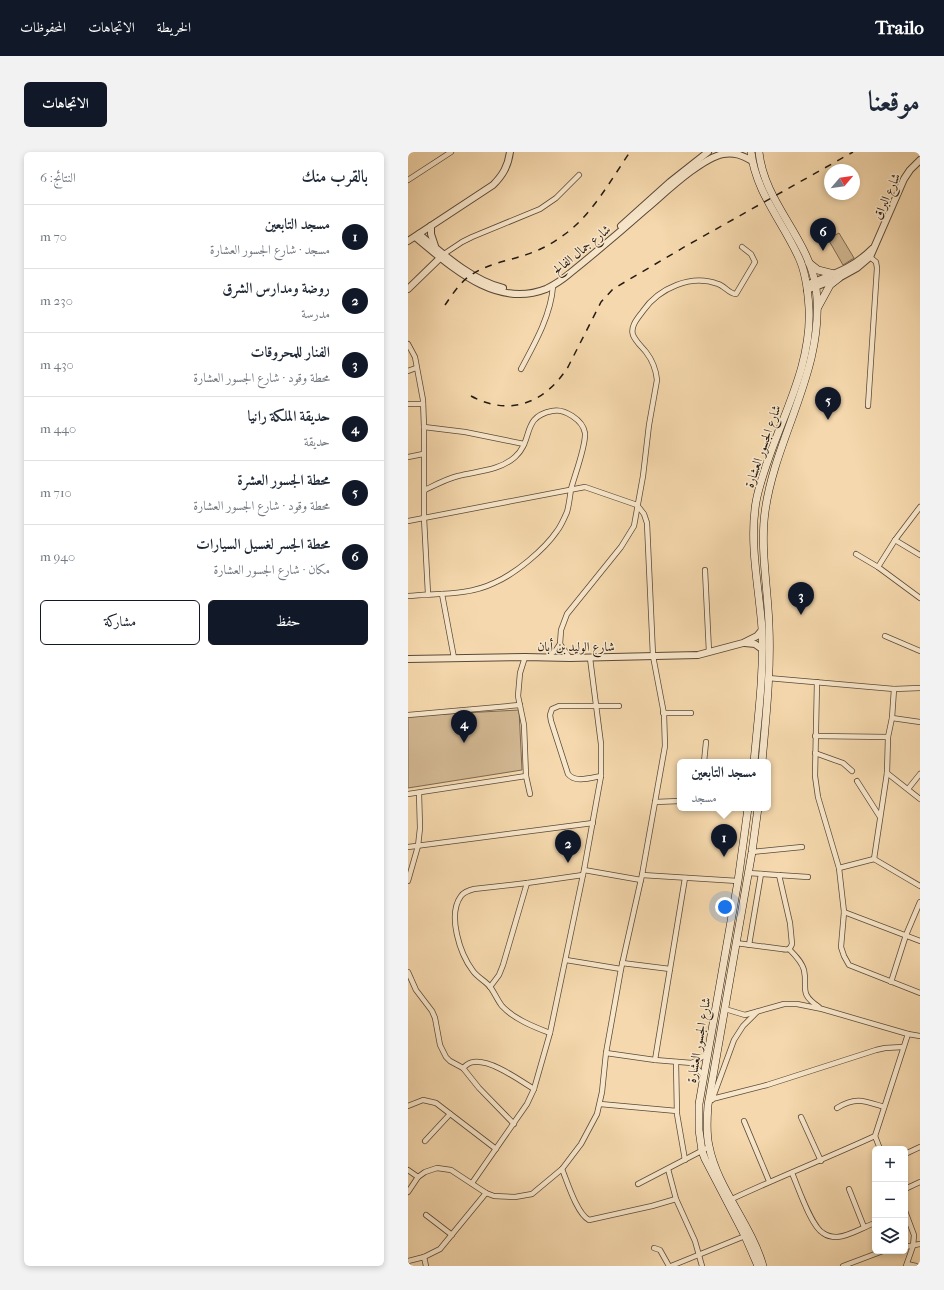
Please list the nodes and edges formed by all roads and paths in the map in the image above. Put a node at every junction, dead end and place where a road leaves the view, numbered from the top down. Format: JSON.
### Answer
{"nodes":[{"id":1,"x":451,"y":152,"type":"edge"},
{"id":2,"x":510,"y":152,"type":"edge"},
{"id":3,"x":708,"y":152,"type":"edge"},
{"id":4,"x":751,"y":152,"type":"edge"},
{"id":5,"x":759,"y":152,"type":"edge"},
{"id":6,"x":920,"y":160,"type":"edge"},
{"id":7,"x":752,"y":161,"type":"junction"},
{"id":8,"x":579,"y":175,"type":"dead end"},
{"id":9,"x":408,"y":180,"type":"edge"},
{"id":10,"x":431,"y":226,"type":"junction"},
{"id":11,"x":417,"y":235,"type":"junction"},
{"id":12,"x":408,"y":241,"type":"edge"},
{"id":13,"x":876,"y":245,"type":"junction"},
{"id":14,"x":742,"y":247,"type":"dead end"},
{"id":15,"x":435,"y":248,"type":"junction"},
{"id":16,"x":442,"y":256,"type":"junction"},
{"id":17,"x":870,"y":257,"type":"junction"},
{"id":18,"x":809,"y":263,"type":"junction"},
{"id":19,"x":836,"y":276,"type":"junction"},
{"id":20,"x":815,"y":285,"type":"junction"},
{"id":21,"x":553,"y":286,"type":"junction"},
{"id":22,"x":807,"y":287,"type":"junction"},
{"id":23,"x":408,"y":289,"type":"edge"},
{"id":24,"x":817,"y":309,"type":"junction"},
{"id":25,"x":408,"y":344,"type":"edge"},
{"id":26,"x":416,"y":368,"type":"junction"},
{"id":27,"x":522,"y":369,"type":"dead end"},
{"id":28,"x":408,"y":371,"type":"edge"},
{"id":29,"x":408,"y":404,"type":"edge"},
{"id":30,"x":423,"y":404,"type":"junction"},
{"id":31,"x":868,"y":406,"type":"dead end"},
{"id":32,"x":424,"y":427,"type":"junction"},
{"id":33,"x":524,"y":444,"type":"junction"},
{"id":34,"x":423,"y":454,"type":"junction"},
{"id":35,"x":408,"y":457,"type":"edge"},
{"id":36,"x":425,"y":490,"type":"junction"},
{"id":37,"x":571,"y":490,"type":"junction"},
{"id":38,"x":637,"y":505,"type":"junction"},
{"id":39,"x":920,"y":508,"type":"edge"},
{"id":40,"x":424,"y":518,"type":"junction"},
{"id":41,"x":408,"y":521,"type":"edge"},
{"id":42,"x":895,"y":540,"type":"junction"},
{"id":43,"x":856,"y":554,"type":"dead end"},
{"id":44,"x":920,"y":555,"type":"edge"},
{"id":45,"x":878,"y":566,"type":"junction"},
{"id":46,"x":705,"y":570,"type":"dead end"},
{"id":47,"x":428,"y":594,"type":"junction"},
{"id":48,"x":442,"y":594,"type":"junction"},
{"id":49,"x":408,"y":596,"type":"edge"},
{"id":50,"x":920,"y":598,"type":"edge"},
{"id":51,"x":762,"y":630,"type":"junction"},
{"id":52,"x":885,"y":636,"type":"dead end"},
{"id":53,"x":743,"y":643,"type":"junction"},
{"id":54,"x":560,"y":644,"type":"junction"},
{"id":55,"x":762,"y":649,"type":"junction"},
{"id":56,"x":920,"y":651,"type":"edge"},
{"id":57,"x":709,"y":652,"type":"junction"},
{"id":58,"x":653,"y":656,"type":"junction"},
{"id":59,"x":525,"y":657,"type":"junction"},
{"id":60,"x":454,"y":658,"type":"junction"},
{"id":61,"x":547,"y":658,"type":"junction"},
{"id":62,"x":570,"y":658,"type":"junction"},
{"id":63,"x":590,"y":658,"type":"junction"},
{"id":64,"x":408,"y":659,"type":"edge"},
{"id":65,"x":768,"y":678,"type":"junction"},
{"id":66,"x":817,"y":682,"type":"junction"},
{"id":67,"x":920,"y":685,"type":"edge"},
{"id":68,"x":920,"y":688,"type":"edge"},
{"id":69,"x":894,"y":689,"type":"junction"},
{"id":70,"x":520,"y":705,"type":"junction"},
{"id":71,"x":620,"y":706,"type":"dead end"},
{"id":72,"x":596,"y":707,"type":"junction"},
{"id":73,"x":759,"y":709,"type":"junction"},
{"id":74,"x":767,"y":710,"type":"junction"},
{"id":75,"x":663,"y":713,"type":"junction"},
{"id":76,"x":691,"y":713,"type":"dead end"},
{"id":77,"x":408,"y":715,"type":"edge"},
{"id":78,"x":892,"y":718,"type":"junction"},
{"id":79,"x":920,"y":722,"type":"edge"},
{"id":80,"x":815,"y":736,"type":"junction"},
{"id":81,"x":888,"y":737,"type":"junction"},
{"id":82,"x":706,"y":742,"type":"dead end"},
{"id":83,"x":815,"y":753,"type":"junction"},
{"id":84,"x":704,"y":759,"type":"edge"},
{"id":85,"x":754,"y":759,"type":"edge"},
{"id":86,"x":762,"y":759,"type":"edge"},
{"id":87,"x":852,"y":771,"type":"dead end"},
{"id":88,"x":887,"y":772,"type":"junction"},
{"id":89,"x":920,"y":774,"type":"edge"},
{"id":90,"x":526,"y":776,"type":"junction"},
{"id":91,"x":601,"y":776,"type":"junction"},
{"id":92,"x":857,"y":781,"type":"dead end"},
{"id":93,"x":908,"y":789,"type":"junction"},
{"id":94,"x":419,"y":793,"type":"junction"},
{"id":95,"x":408,"y":794,"type":"edge"},
{"id":96,"x":530,"y":794,"type":"dead end"},
{"id":97,"x":920,"y":799,"type":"edge"},
{"id":98,"x":677,"y":801,"type":"edge"},
{"id":99,"x":655,"y":802,"type":"junction"},
{"id":100,"x":748,"y":811,"type":"edge"},
{"id":101,"x":758,"y":811,"type":"edge"},
{"id":102,"x":880,"y":818,"type":"junction"},
{"id":103,"x":593,"y":823,"type":"junction"},
{"id":104,"x":418,"y":846,"type":"junction"},
{"id":105,"x":408,"y":848,"type":"edge"},
{"id":106,"x":802,"y":848,"type":"dead end"},
{"id":107,"x":752,"y":852,"type":"junction"},
{"id":108,"x":874,"y":859,"type":"junction"},
{"id":109,"x":839,"y":868,"type":"junction"},
{"id":110,"x":583,"y":873,"type":"junction"},
{"id":111,"x":748,"y":873,"type":"junction"},
{"id":112,"x":761,"y":874,"type":"junction"},
{"id":113,"x":779,"y":875,"type":"junction"},
{"id":114,"x":641,"y":877,"type":"junction"},
{"id":115,"x":808,"y":877,"type":"dead end"},
{"id":116,"x":685,"y":878,"type":"junction"},
{"id":117,"x":738,"y":881,"type":"junction"},
{"id":118,"x":408,"y":882,"type":"edge"},
{"id":119,"x":527,"y":883,"type":"junction"},
{"id":120,"x":920,"y":886,"type":"edge"},
{"id":121,"x":920,"y":902,"type":"edge"},
{"id":122,"x":844,"y":912,"type":"junction"},
{"id":123,"x":906,"y":935,"type":"junction"},
{"id":124,"x":920,"y":941,"type":"edge"},
{"id":125,"x":736,"y":943,"type":"junction"},
{"id":126,"x":749,"y":945,"type":"junction"},
{"id":127,"x":790,"y":949,"type":"junction"},
{"id":128,"x":566,"y":960,"type":"junction"},
{"id":129,"x":622,"y":963,"type":"junction"},
{"id":130,"x":670,"y":968,"type":"junction"},
{"id":131,"x":621,"y":969,"type":"junction"},
{"id":132,"x":408,"y":972,"type":"edge"},
{"id":133,"x":891,"y":982,"type":"junction"},
{"id":134,"x":490,"y":987,"type":"junction"},
{"id":135,"x":920,"y":993,"type":"edge"},
{"id":136,"x":725,"y":1009,"type":"junction"},
{"id":137,"x":822,"y":1009,"type":"junction"},
{"id":138,"x":759,"y":1011,"type":"junction"},
{"id":139,"x":550,"y":1034,"type":"junction"},
{"id":140,"x":908,"y":1034,"type":"junction"},
{"id":141,"x":920,"y":1036,"type":"edge"},
{"id":142,"x":903,"y":1047,"type":"junction"},
{"id":143,"x":606,"y":1053,"type":"junction"},
{"id":144,"x":707,"y":1054,"type":"junction"},
{"id":145,"x":655,"y":1060,"type":"junction"},
{"id":146,"x":676,"y":1062,"type":"junction"},
{"id":147,"x":692,"y":1063,"type":"junction"},
{"id":148,"x":463,"y":1068,"type":"junction"},
{"id":149,"x":704,"y":1076,"type":"junction"},
{"id":150,"x":534,"y":1089,"type":"junction"},
{"id":151,"x":712,"y":1099,"type":"junction"},
{"id":152,"x":600,"y":1104,"type":"junction"},
{"id":153,"x":408,"y":1106,"type":"edge"},
{"id":154,"x":708,"y":1106,"type":"junction"},
{"id":155,"x":884,"y":1107,"type":"junction"},
{"id":156,"x":837,"y":1108,"type":"dead end"},
{"id":157,"x":677,"y":1111,"type":"junction"},
{"id":158,"x":450,"y":1114,"type":"junction"},
{"id":159,"x":801,"y":1116,"type":"dead end"},
{"id":160,"x":744,"y":1121,"type":"dead end"},
{"id":161,"x":514,"y":1124,"type":"junction"},
{"id":162,"x":875,"y":1136,"type":"junction"},
{"id":163,"x":426,"y":1141,"type":"dead end"},
{"id":164,"x":879,"y":1146,"type":"edge"},
{"id":165,"x":709,"y":1147,"type":"junction"},
{"id":166,"x":920,"y":1147,"type":"edge"},
{"id":167,"x":496,"y":1149,"type":"junction"},
{"id":168,"x":702,"y":1151,"type":"junction"},
{"id":169,"x":908,"y":1153,"type":"edge"},
{"id":170,"x":685,"y":1160,"type":"junction"},
{"id":171,"x":821,"y":1161,"type":"junction"},
{"id":172,"x":562,"y":1169,"type":"junction"},
{"id":173,"x":668,"y":1169,"type":"junction"},
{"id":174,"x":408,"y":1170,"type":"edge"},
{"id":175,"x":792,"y":1173,"type":"junction"},
{"id":176,"x":418,"y":1178,"type":"junction"},
{"id":177,"x":769,"y":1181,"type":"junction"},
{"id":178,"x":920,"y":1182,"type":"edge"},
{"id":179,"x":472,"y":1183,"type":"junction"},
{"id":180,"x":638,"y":1184,"type":"dead end"},
{"id":181,"x":908,"y":1188,"type":"edge"},
{"id":182,"x":849,"y":1189,"type":"dead end"},
{"id":183,"x":408,"y":1192,"type":"edge"},
{"id":184,"x":486,"y":1193,"type":"junction"},
{"id":185,"x":676,"y":1199,"type":"junction"},
{"id":186,"x":732,"y":1199,"type":"junction"},
{"id":187,"x":426,"y":1215,"type":"dead end"},
{"id":188,"x":908,"y":1218,"type":"edge"},
{"id":189,"x":872,"y":1224,"type":"edge"},
{"id":190,"x":864,"y":1227,"type":"junction"},
{"id":191,"x":452,"y":1235,"type":"junction"},
{"id":192,"x":745,"y":1236,"type":"junction"},
{"id":193,"x":920,"y":1244,"type":"edge"},
{"id":194,"x":913,"y":1246,"type":"junction"},
{"id":195,"x":908,"y":1247,"type":"edge"},
{"id":196,"x":654,"y":1248,"type":"dead end"},
{"id":197,"x":875,"y":1254,"type":"edge"},
{"id":198,"x":699,"y":1255,"type":"junction"},
{"id":199,"x":424,"y":1257,"type":"junction"},
{"id":200,"x":408,"y":1261,"type":"edge"},
{"id":201,"x":678,"y":1265,"type":"edge"},
{"id":202,"x":907,"y":1265,"type":"edge"},
{"id":203,"x":426,"y":1266,"type":"edge"},
{"id":204,"x":670,"y":1266,"type":"edge"},
{"id":205,"x":702,"y":1266,"type":"edge"},
{"id":206,"x":758,"y":1266,"type":"edge"},
{"id":207,"x":763,"y":1266,"type":"edge"},
{"id":208,"x":843,"y":1266,"type":"edge"},
{"id":209,"x":916,"y":1266,"type":"edge"}],
"edges":[{"from":1,"to":9,"type":"street"},
{"from":2,"to":10,"type":"street"},
{"from":3,"to":16,"type":"street","name":"شارع جمال الفالح"},
{"from":4,"to":7,"type":"main road","name":"شارع الجسور العشارة"},
{"from":5,"to":18,"type":"main road","name":"شارع الجسور العشارة"},
{"from":6,"to":13,"type":"street","name":"شارع البراق"},
{"from":7,"to":21,"type":"street","name":"شارع جمال الفالح"},
{"from":7,"to":22,"type":"main road","name":"شارع الجسور العشارة"},
{"from":8,"to":16,"type":"street"},
{"from":10,"to":11,"type":"street"},
{"from":10,"to":15,"type":"street"},
{"from":11,"to":12,"type":"street"},
{"from":11,"to":15,"type":"street","name":"شارع جمال الفالح"},
{"from":11,"to":16,"type":"street","name":"شارع جمال الفالح"},
{"from":13,"to":17,"type":"street","name":"شارع البراق"},
{"from":13,"to":19,"type":"street","name":"شارع البراق"},
{"from":14,"to":38,"type":"street"},
{"from":15,"to":16,"type":"street","name":"شارع جمال الفالح"},
{"from":16,"to":21,"type":"street","name":"شارع جمال الفالح"},
{"from":16,"to":23,"type":"street"},
{"from":17,"to":19,"type":"street","name":"شارع البراق"},
{"from":17,"to":31,"type":"street"},
{"from":18,"to":19,"type":"main road"},
{"from":18,"to":20,"type":"main road","name":"شارع الجسور العشارة"},
{"from":19,"to":20,"type":"street","name":"شارع البراق"},
{"from":19,"to":24,"type":"main road"},
{"from":20,"to":22,"type":"street","name":"شارع البراق"},
{"from":20,"to":24,"type":"main road","name":"شارع الجسور العشارة"},
{"from":21,"to":27,"type":"street"},
{"from":22,"to":51,"type":"main road","name":"شارع الجسور العشارة"},
{"from":24,"to":65,"type":"main road","name":"شارع الجسور العشارة"},
{"from":25,"to":26,"type":"street"},
{"from":26,"to":28,"type":"street"},
{"from":26,"to":30,"type":"street"},
{"from":29,"to":30,"type":"street"},
{"from":30,"to":32,"type":"street"},
{"from":32,"to":33,"type":"street"},
{"from":32,"to":34,"type":"street"},
{"from":33,"to":36,"type":"street"},
{"from":33,"to":37,"type":"street"},
{"from":34,"to":35,"type":"street"},
{"from":34,"to":36,"type":"street"},
{"from":36,"to":40,"type":"street"},
{"from":37,"to":38,"type":"street"},
{"from":37,"to":40,"type":"street"},
{"from":37,"to":48,"type":"street"},
{"from":38,"to":54,"type":"street"},
{"from":38,"to":58,"type":"street"},
{"from":39,"to":42,"type":"street"},
{"from":40,"to":41,"type":"street"},
{"from":40,"to":47,"type":"street"},
{"from":42,"to":44,"type":"street"},
{"from":42,"to":45,"type":"street"},
{"from":43,"to":45,"type":"street"},
{"from":45,"to":50,"type":"street"},
{"from":46,"to":57,"type":"street"},
{"from":47,"to":48,"type":"street"},
{"from":47,"to":49,"type":"street"},
{"from":48,"to":60,"type":"street"},
{"from":51,"to":53,"type":"street","name":"شارع الوليد بن أبان"},
{"from":51,"to":55,"type":"main road","name":"شارع الجسور العشارة"},
{"from":52,"to":56,"type":"street"},
{"from":53,"to":55,"type":"street"},
{"from":53,"to":57,"type":"street","name":"شارع الوليد بن أبان"},
{"from":54,"to":61,"type":"street"},
{"from":54,"to":62,"type":"street"},
{"from":55,"to":73,"type":"main road","name":"شارع الجسور العشارة"},
{"from":57,"to":58,"type":"street","name":"شارع الوليد بن أبان"},
{"from":58,"to":63,"type":"street","name":"شارع الوليد بن أبان"},
{"from":58,"to":75,"type":"street"},
{"from":59,"to":60,"type":"street","name":"شارع الوليد بن أبان"},
{"from":59,"to":61,"type":"street","name":"شارع الوليد بن أبان"},
{"from":59,"to":70,"type":"street"},
{"from":60,"to":64,"type":"street","name":"شارع الوليد بن أبان"},
{"from":61,"to":62,"type":"street","name":"شارع الوليد بن أبان"},
{"from":62,"to":63,"type":"street","name":"شارع الوليد بن أبان"},
{"from":63,"to":72,"type":"street"},
{"from":65,"to":66,"type":"street"},
{"from":65,"to":74,"type":"main road","name":"شارع الجسور العشارة"},
{"from":66,"to":69,"type":"street"},
{"from":66,"to":80,"type":"street"},
{"from":67,"to":68,"type":"street"},
{"from":68,"to":69,"type":"street"},
{"from":69,"to":78,"type":"street"},
{"from":70,"to":77,"type":"street"},
{"from":70,"to":90,"type":"street"},
{"from":71,"to":72,"type":"street"},
{"from":72,"to":91,"type":"street"},
{"from":72,"to":91,"type":"street"},
{"from":73,"to":74,"type":"main road"},
{"from":73,"to":85,"type":"main road","name":"شارع الجسور العشارة"},
{"from":74,"to":86,"type":"main road","name":"شارع الجسور العشارة"},
{"from":75,"to":76,"type":"street"},
{"from":75,"to":99,"type":"street"},
{"from":78,"to":79,"type":"street"},
{"from":78,"to":81,"type":"street"},
{"from":80,"to":81,"type":"street"},
{"from":80,"to":83,"type":"street"},
{"from":81,"to":88,"type":"street"},
{"from":82,"to":84,"type":"street"},
{"from":83,"to":87,"type":"street"},
{"from":83,"to":109,"type":"street"},
{"from":88,"to":93,"type":"street"},
{"from":88,"to":102,"type":"street"},
{"from":89,"to":93,"type":"street"},
{"from":90,"to":94,"type":"street"},
{"from":90,"to":96,"type":"street"},
{"from":91,"to":103,"type":"street"},
{"from":92,"to":102,"type":"street"},
{"from":93,"to":97,"type":"street"},
{"from":94,"to":95,"type":"street"},
{"from":94,"to":104,"type":"street"},
{"from":98,"to":99,"type":"street"},
{"from":99,"to":114,"type":"street"},
{"from":100,"to":117,"type":"main road","name":"شارع الجسور العشارة"},
{"from":101,"to":107,"type":"main road","name":"شارع الجسور العشارة"},
{"from":102,"to":108,"type":"street"},
{"from":103,"to":104,"type":"street"},
{"from":103,"to":110,"type":"street"},
{"from":104,"to":105,"type":"street"},
{"from":104,"to":118,"type":"street"},
{"from":106,"to":107,"type":"street"},
{"from":107,"to":111,"type":"main road","name":"شارع الجسور العشارة"},
{"from":108,"to":109,"type":"street"},
{"from":108,"to":120,"type":"street"},
{"from":109,"to":122,"type":"street"},
{"from":110,"to":114,"type":"street"},
{"from":110,"to":119,"type":"street"},
{"from":110,"to":128,"type":"street"},
{"from":111,"to":112,"type":"street"},
{"from":111,"to":125,"type":"main road","name":"شارع الجسور العشارة"},
{"from":112,"to":113,"type":"street"},
{"from":112,"to":126,"type":"street"},
{"from":113,"to":115,"type":"street"},
{"from":113,"to":127,"type":"street"},
{"from":114,"to":116,"type":"street"},
{"from":114,"to":129,"type":"street"},
{"from":116,"to":117,"type":"street"},
{"from":116,"to":130,"type":"street"},
{"from":117,"to":144,"type":"main road","name":"شارع الجسور العشارة"},
{"from":119,"to":134,"type":"street"},
{"from":119,"to":134,"type":"street"},
{"from":121,"to":123,"type":"street"},
{"from":122,"to":123,"type":"street"},
{"from":122,"to":133,"type":"street"},
{"from":123,"to":124,"type":"street"},
{"from":123,"to":133,"type":"street"},
{"from":125,"to":126,"type":"street"},
{"from":125,"to":136,"type":"main road","name":"شارع الجسور العشارة"},
{"from":126,"to":127,"type":"street"},
{"from":127,"to":137,"type":"street"},
{"from":128,"to":131,"type":"street"},
{"from":128,"to":139,"type":"street"},
{"from":129,"to":130,"type":"street"},
{"from":129,"to":131,"type":"street"},
{"from":130,"to":145,"type":"street"},
{"from":131,"to":143,"type":"street"},
{"from":132,"to":148,"type":"street"},
{"from":133,"to":135,"type":"street"},
{"from":134,"to":139,"type":"street"},
{"from":136,"to":138,"type":"street"},
{"from":136,"to":154,"type":"main road","name":"شارع الجسور العشارة"},
{"from":137,"to":138,"type":"street"},
{"from":137,"to":140,"type":"street"},
{"from":138,"to":151,"type":"street"},
{"from":139,"to":150,"type":"street"},
{"from":140,"to":141,"type":"street"},
{"from":140,"to":142,"type":"street"},
{"from":142,"to":151,"type":"street"},
{"from":142,"to":155,"type":"street"},
{"from":143,"to":145,"type":"street"},
{"from":143,"to":152,"type":"street"},
{"from":144,"to":147,"type":"street"},
{"from":144,"to":149,"type":"main road","name":"شارع الجسور العشارة"},
{"from":145,"to":146,"type":"street"},
{"from":146,"to":147,"type":"street"},
{"from":146,"to":157,"type":"street"},
{"from":147,"to":149,"type":"street"},
{"from":148,"to":150,"type":"street"},
{"from":148,"to":161,"type":"street"},
{"from":149,"to":168,"type":"main road","name":"شارع الجسور العشارة"},
{"from":150,"to":161,"type":"street"},
{"from":151,"to":154,"type":"street"},
{"from":152,"to":157,"type":"street"},
{"from":152,"to":172,"type":"street"},
{"from":153,"to":158,"type":"street"},
{"from":154,"to":165,"type":"main road","name":"شارع الجسور العشارة"},
{"from":155,"to":156,"type":"street"},
{"from":155,"to":162,"type":"street"},
{"from":157,"to":170,"type":"street"},
{"from":158,"to":163,"type":"street"},
{"from":158,"to":167,"type":"street"},
{"from":159,"to":171,"type":"street"},
{"from":160,"to":177,"type":"street"},
{"from":161,"to":167,"type":"street"},
{"from":162,"to":164,"type":"street"},
{"from":162,"to":171,"type":"street"},
{"from":165,"to":168,"type":"street"},
{"from":165,"to":186,"type":"main road","name":"شارع الجسور العشارة"},
{"from":166,"to":169,"type":"street"},
{"from":167,"to":179,"type":"street"},
{"from":168,"to":170,"type":"street"},
{"from":168,"to":192,"type":"main road","name":"شارع الجسور العشارة"},
{"from":170,"to":173,"type":"street"},
{"from":171,"to":175,"type":"street"},
{"from":172,"to":184,"type":"street"},
{"from":172,"to":185,"type":"street"},
{"from":173,"to":180,"type":"street"},
{"from":173,"to":185,"type":"street"},
{"from":174,"to":176,"type":"street"},
{"from":175,"to":177,"type":"street"},
{"from":175,"to":190,"type":"street"},
{"from":176,"to":179,"type":"street"},
{"from":176,"to":183,"type":"street"},
{"from":177,"to":186,"type":"street"},
{"from":178,"to":181,"type":"street"},
{"from":179,"to":184,"type":"street"},
{"from":182,"to":190,"type":"street"},
{"from":184,"to":191,"type":"street"},
{"from":185,"to":198,"type":"street"},
{"from":186,"to":207,"type":"main road","name":"شارع الجسور العشارة"},
{"from":187,"to":191,"type":"street"},
{"from":188,"to":194,"type":"street"},
{"from":189,"to":190,"type":"street"},
{"from":191,"to":199,"type":"street"},
{"from":192,"to":198,"type":"street"},
{"from":192,"to":206,"type":"main road","name":"شارع الجسور العشارة"},
{"from":193,"to":194,"type":"street"},
{"from":194,"to":195,"type":"street"},
{"from":194,"to":202,"type":"street"},
{"from":196,"to":204,"type":"street"},
{"from":197,"to":208,"type":"street"},
{"from":198,"to":201,"type":"street"},
{"from":198,"to":205,"type":"street"},
{"from":199,"to":200,"type":"street"},
{"from":199,"to":203,"type":"street"},
{"from":201,"to":204,"type":"street"},
{"from":202,"to":209,"type":"street"}]}
